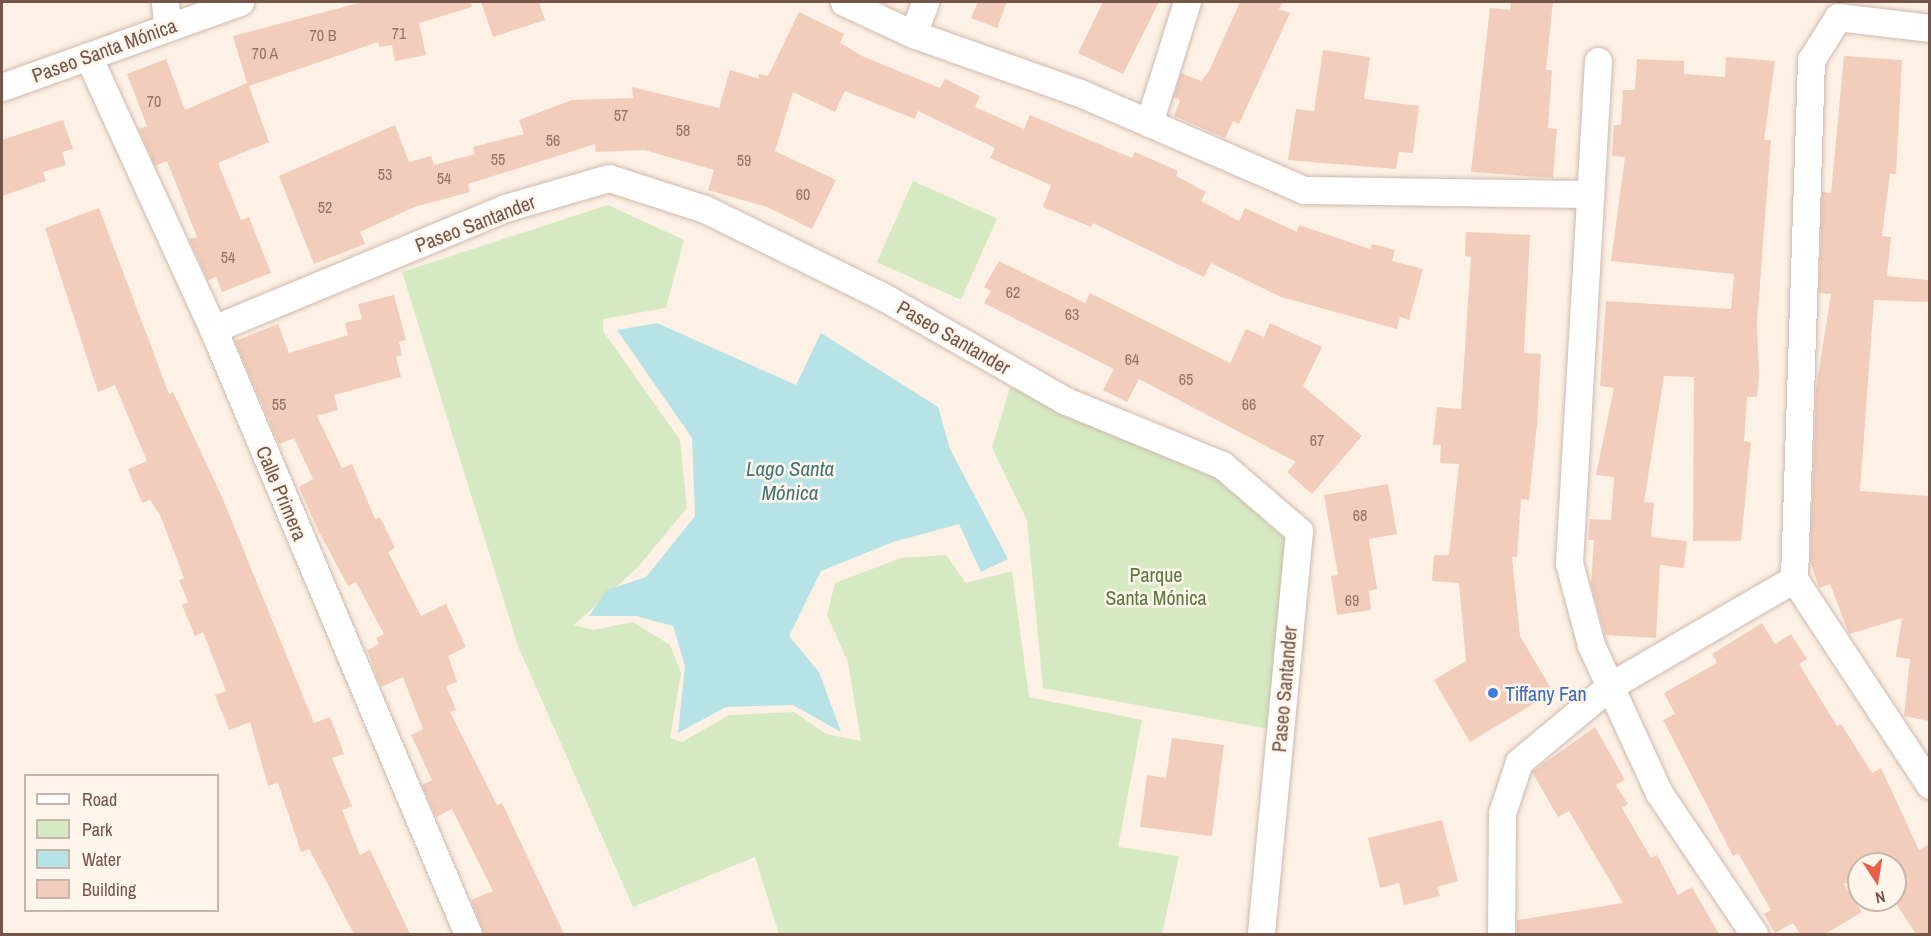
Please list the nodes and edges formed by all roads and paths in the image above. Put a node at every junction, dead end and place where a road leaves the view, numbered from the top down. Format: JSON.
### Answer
{"nodes":[{"id":1,"x":240,"y":2,"type":"edge"},
{"id":2,"x":844,"y":2,"type":"edge"},
{"id":3,"x":925,"y":2,"type":"edge"},
{"id":4,"x":1187,"y":2,"type":"edge"},
{"id":5,"x":166,"y":14,"type":"edge"},
{"id":6,"x":1929,"y":28,"type":"edge"},
{"id":7,"x":913,"y":34,"type":"junction"},
{"id":8,"x":88,"y":56,"type":"junction"},
{"id":9,"x":1598,"y":61,"type":"dead end"},
{"id":10,"x":2,"y":87,"type":"edge"},
{"id":11,"x":1149,"y":123,"type":"junction"},
{"id":12,"x":1590,"y":194,"type":"junction"},
{"id":13,"x":213,"y":329,"type":"junction"},
{"id":14,"x":1794,"y":579,"type":"junction"},
{"id":15,"x":1610,"y":686,"type":"junction"},
{"id":16,"x":1929,"y":785,"type":"edge"},
{"id":17,"x":468,"y":934,"type":"edge"},
{"id":18,"x":1261,"y":934,"type":"edge"},
{"id":19,"x":1501,"y":934,"type":"edge"},
{"id":20,"x":1754,"y":934,"type":"edge"}],
"edges":[{"from":1,"to":5,"type":"street","name":"Paseo Santa Mónica"},
{"from":2,"to":7,"type":"street"},
{"from":3,"to":7,"type":"street"},
{"from":4,"to":11,"type":"street"},
{"from":5,"to":8,"type":"street","name":"Paseo Santa Mónica"},
{"from":6,"to":14,"type":"street"},
{"from":7,"to":11,"type":"street"},
{"from":8,"to":10,"type":"street","name":"Paseo Santa Mónica"},
{"from":8,"to":13,"type":"street","name":"Calle Primera"},
{"from":9,"to":12,"type":"street"},
{"from":11,"to":12,"type":"street"},
{"from":12,"to":15,"type":"street"},
{"from":13,"to":17,"type":"street","name":"Calle Primera"},
{"from":13,"to":18,"type":"street","name":"Paseo Santander"},
{"from":14,"to":15,"type":"street"},
{"from":14,"to":16,"type":"street"},
{"from":15,"to":19,"type":"street"},
{"from":15,"to":20,"type":"street"}]}
